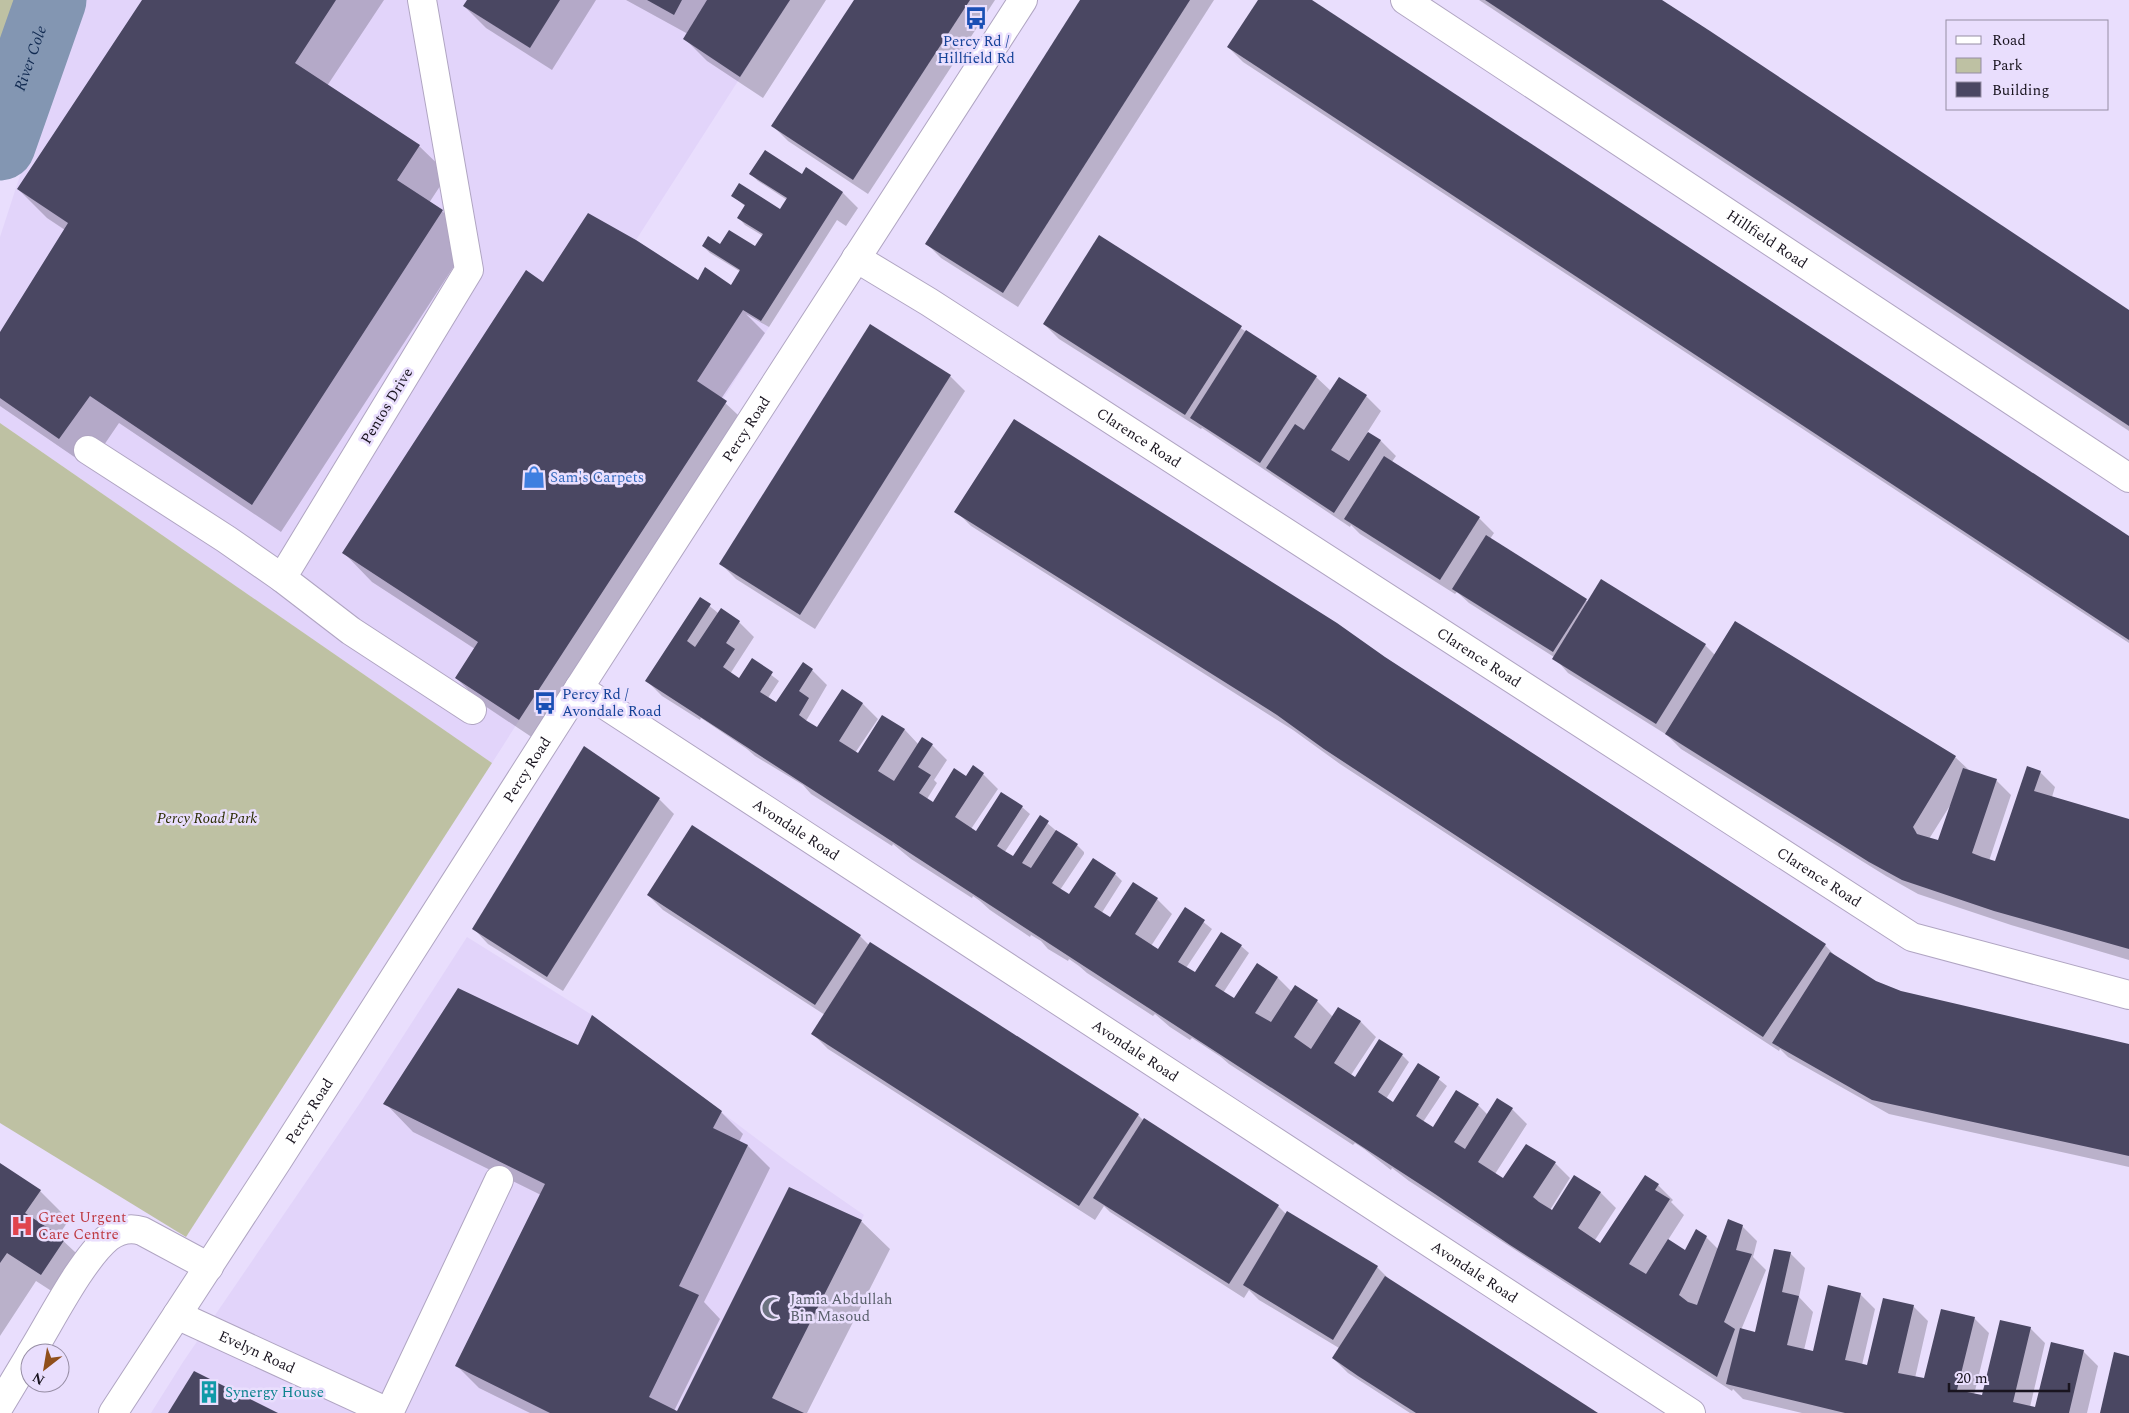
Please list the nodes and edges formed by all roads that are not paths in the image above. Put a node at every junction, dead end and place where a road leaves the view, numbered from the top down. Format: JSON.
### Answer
{"nodes":[{"id":1,"x":422,"y":0,"type":"edge"},
{"id":2,"x":1023,"y":0,"type":"edge"},
{"id":3,"x":1405,"y":0,"type":"edge"},
{"id":4,"x":856,"y":258,"type":"junction"},
{"id":5,"x":88,"y":450,"type":"dead end"},
{"id":6,"x":2129,"y":478,"type":"edge"},
{"id":7,"x":282,"y":578,"type":"junction"},
{"id":8,"x":578,"y":688,"type":"junction"},
{"id":9,"x":472,"y":710,"type":"dead end"},
{"id":10,"x":2129,"y":995,"type":"edge"},
{"id":11,"x":499,"y":1180,"type":"dead end"},
{"id":12,"x":209,"y":1267,"type":"junction"},
{"id":13,"x":177,"y":1316,"type":"junction"},
{"id":14,"x":38,"y":1343,"type":"edge"},
{"id":15,"x":20,"y":1372,"type":"edge"},
{"id":16,"x":0,"y":1405,"type":"edge"},
{"id":17,"x":114,"y":1413,"type":"edge"},
{"id":18,"x":390,"y":1413,"type":"edge"},
{"id":19,"x":1691,"y":1413,"type":"edge"}],
"edges":[{"from":1,"to":7,"type":"street","name":"Pentos Drive"},
{"from":2,"to":4,"type":"street","name":"Percy Road"},
{"from":3,"to":6,"type":"street","name":"Hillfield Road"},
{"from":4,"to":8,"type":"street","name":"Percy Road"},
{"from":4,"to":10,"type":"street","name":"Clarence Road"},
{"from":5,"to":7,"type":"street"},
{"from":7,"to":9,"type":"street"},
{"from":8,"to":12,"type":"street","name":"Percy Road"},
{"from":8,"to":19,"type":"street","name":"Avondale Road"},
{"from":11,"to":18,"type":"street"},
{"from":12,"to":13,"type":"street","name":"Percy Road"},
{"from":12,"to":14,"type":"street"},
{"from":13,"to":17,"type":"street","name":"Percy Road"},
{"from":13,"to":18,"type":"street","name":"Evelyn Road"},
{"from":15,"to":16,"type":"street"}]}
